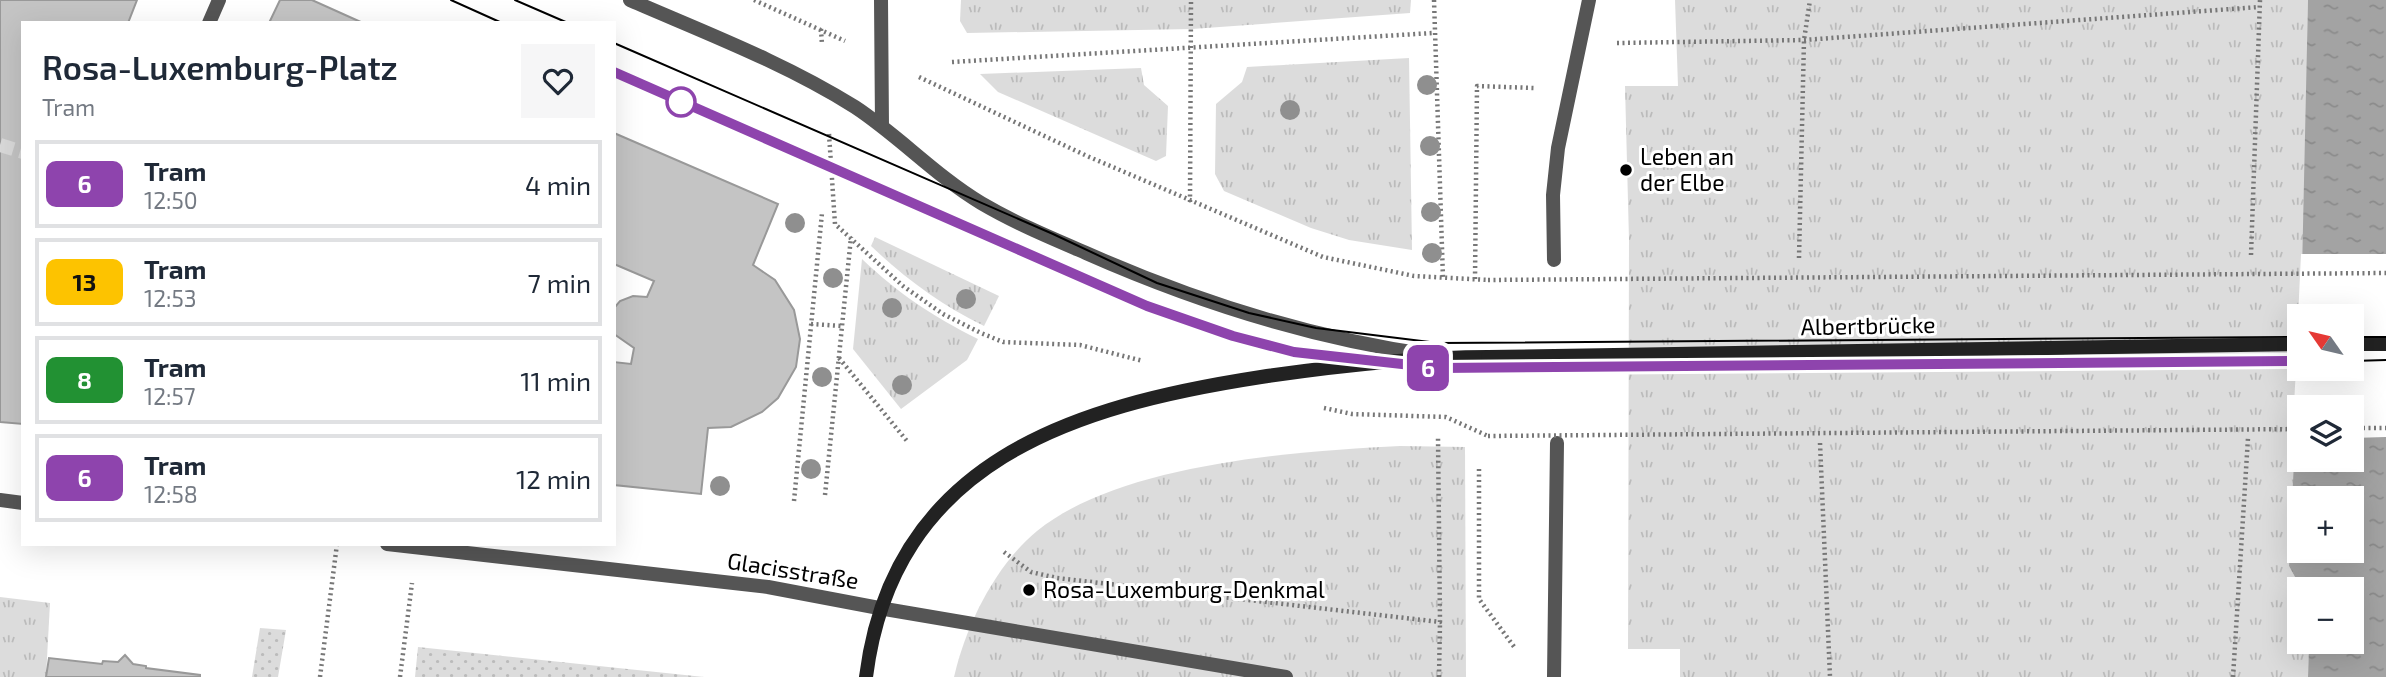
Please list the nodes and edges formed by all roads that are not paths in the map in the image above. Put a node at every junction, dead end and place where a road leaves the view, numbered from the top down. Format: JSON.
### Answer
{"nodes":[{"id":1,"x":219,"y":0,"type":"edge"},
{"id":2,"x":631,"y":0,"type":"edge"},
{"id":3,"x":881,"y":0,"type":"edge"},
{"id":4,"x":1589,"y":0,"type":"edge"},
{"id":5,"x":210,"y":21,"type":"edge"},
{"id":6,"x":881,"y":126,"type":"junction"},
{"id":7,"x":1554,"y":260,"type":"dead end"},
{"id":8,"x":2287,"y":344,"type":"edge"},
{"id":9,"x":2364,"y":344,"type":"edge"},
{"id":10,"x":2386,"y":344,"type":"edge"},
{"id":11,"x":1438,"y":357,"type":"junction"},
{"id":12,"x":1557,"y":443,"type":"dead end"},
{"id":13,"x":0,"y":500,"type":"edge"},
{"id":14,"x":21,"y":503,"type":"edge"},
{"id":15,"x":402,"y":546,"type":"edge"},
{"id":16,"x":879,"y":608,"type":"junction"},
{"id":17,"x":866,"y":677,"type":"edge"},
{"id":18,"x":1286,"y":677,"type":"edge"},
{"id":19,"x":1554,"y":677,"type":"edge"}],
"edges":[{"from":1,"to":5,"type":"street"},
{"from":2,"to":6,"type":"street"},
{"from":3,"to":6,"type":"street"},
{"from":4,"to":7,"type":"street"},
{"from":6,"to":11,"type":"street"},
{"from":8,"to":11,"type":"main road","name":"Albertbrücke","bridge":true},
{"from":9,"to":10,"type":"main road"},
{"from":11,"to":16,"type":"main road","name":"Albertbrücke"},
{"from":12,"to":19,"type":"street"},
{"from":13,"to":14,"type":"street"},
{"from":15,"to":16,"type":"street","name":"Glacisstraße"},
{"from":16,"to":17,"type":"main road","name":"Albertbrücke"},
{"from":16,"to":18,"type":"street","name":"Glacisstraße"}]}
